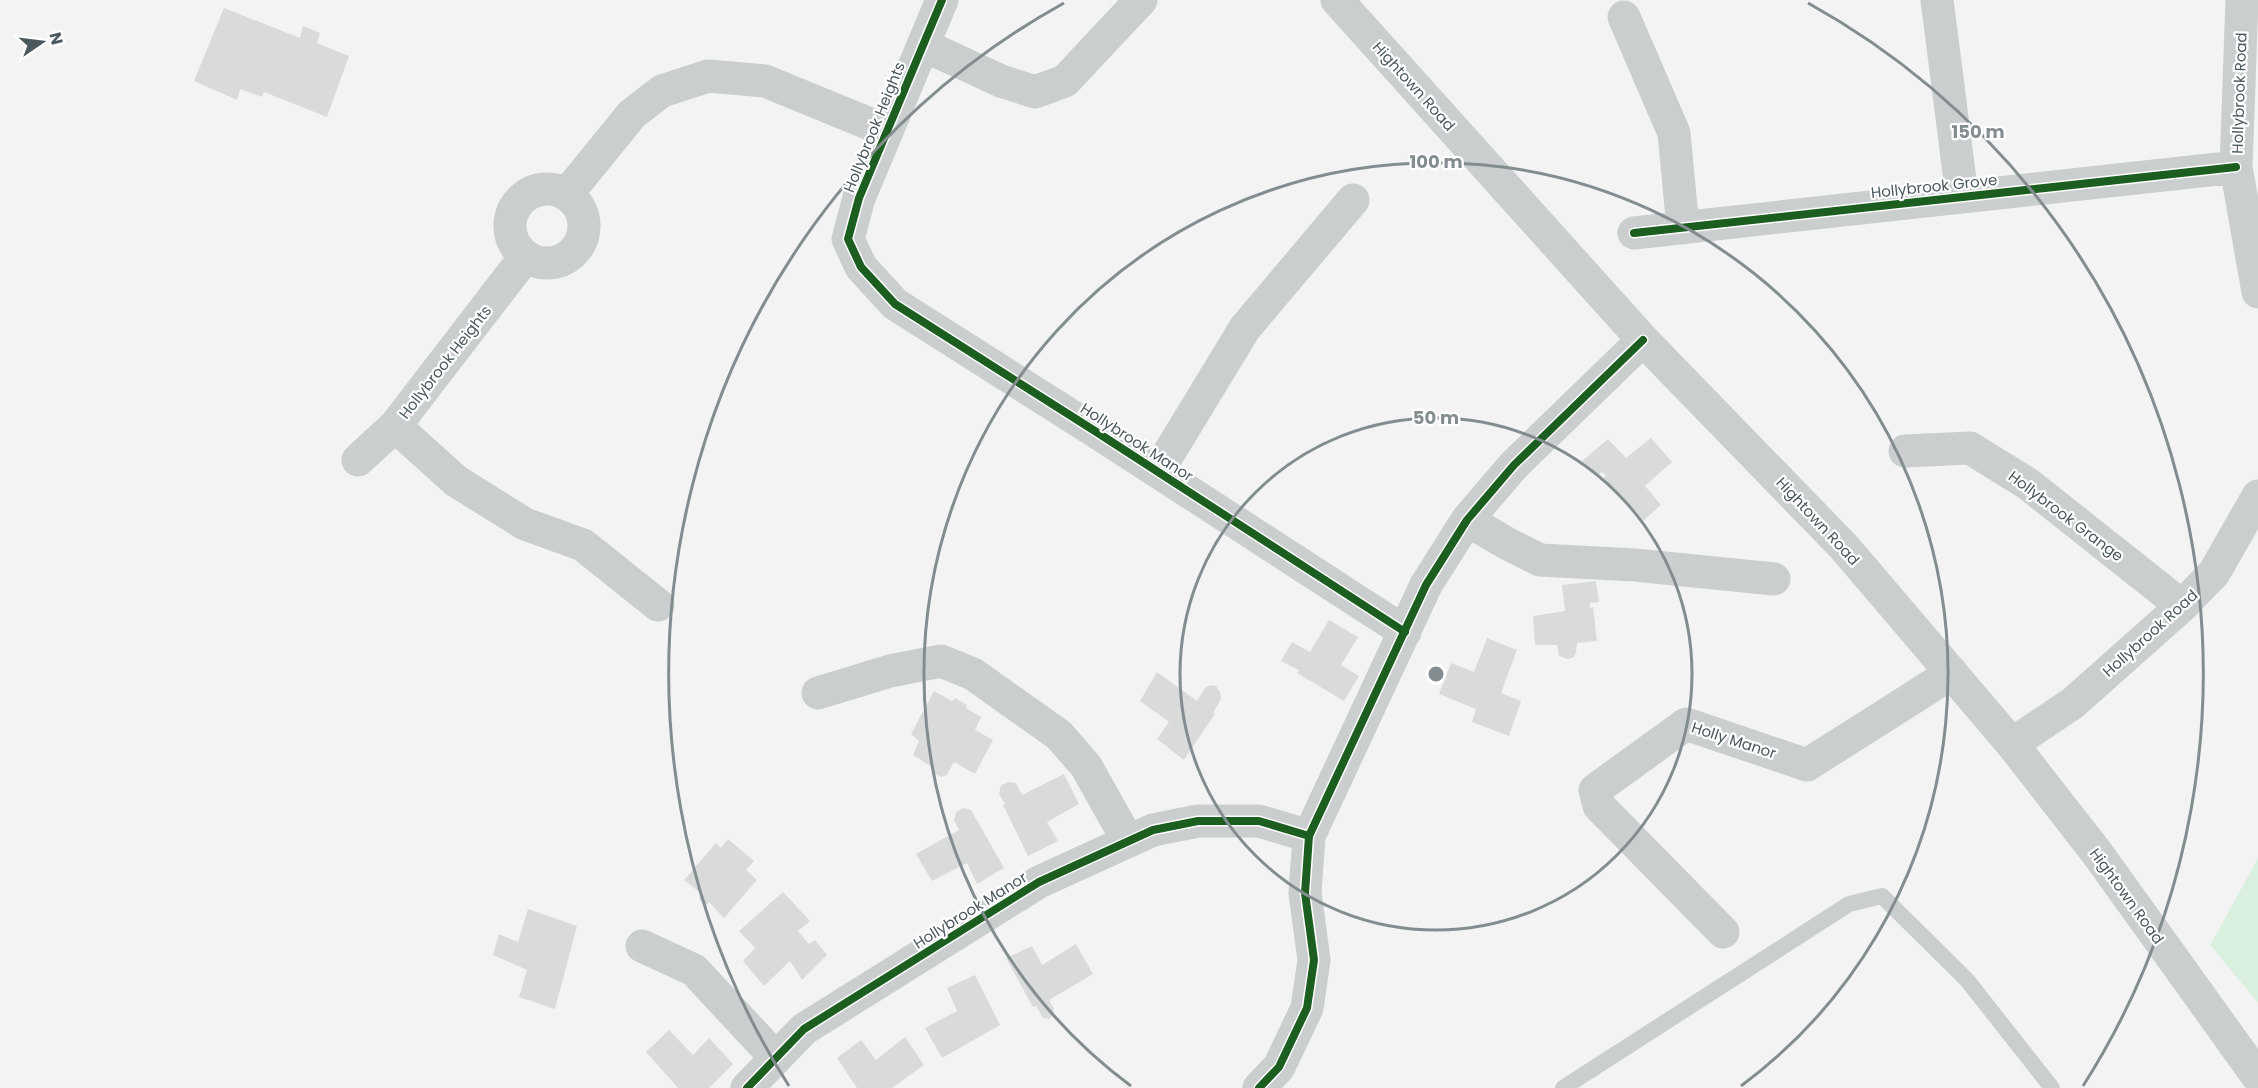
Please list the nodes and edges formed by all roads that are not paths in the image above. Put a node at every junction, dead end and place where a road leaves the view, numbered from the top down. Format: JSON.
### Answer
{"nodes":[{"id":1,"x":942,"y":0,"type":"edge"},
{"id":2,"x":1337,"y":0,"type":"edge"},
{"id":3,"x":1937,"y":0,"type":"edge"},
{"id":4,"x":2242,"y":0,"type":"edge"},
{"id":5,"x":1135,"y":2,"type":"edge"},
{"id":6,"x":1624,"y":16,"type":"dead end"},
{"id":7,"x":923,"y":45,"type":"junction"},
{"id":8,"x":887,"y":131,"type":"junction"},
{"id":9,"x":2236,"y":167,"type":"junction"},
{"id":10,"x":567,"y":194,"type":"junction"},
{"id":11,"x":1962,"y":196,"type":"junction"},
{"id":12,"x":1353,"y":200,"type":"dead end"},
{"id":13,"x":1683,"y":228,"type":"junction"},
{"id":14,"x":1634,"y":233,"type":"dead end"},
{"id":15,"x":525,"y":256,"type":"junction"},
{"id":16,"x":861,"y":267,"type":"joint"},
{"id":17,"x":2258,"y":292,"type":"edge"},
{"id":18,"x":1643,"y":340,"type":"junction"},
{"id":19,"x":395,"y":426,"type":"junction"},
{"id":20,"x":1905,"y":451,"type":"dead end"},
{"id":21,"x":358,"y":460,"type":"dead end"},
{"id":22,"x":1158,"y":471,"type":"junction"},
{"id":23,"x":2258,"y":496,"type":"edge"},
{"id":24,"x":1467,"y":520,"type":"junction"},
{"id":25,"x":1774,"y":579,"type":"dead end"},
{"id":26,"x":658,"y":605,"type":"dead end"},
{"id":27,"x":2182,"y":606,"type":"junction"},
{"id":28,"x":1405,"y":632,"type":"junction"},
{"id":29,"x":1952,"y":673,"type":"junction"},
{"id":30,"x":818,"y":693,"type":"dead end"},
{"id":31,"x":2012,"y":744,"type":"junction"},
{"id":32,"x":1309,"y":836,"type":"junction"},
{"id":33,"x":1128,"y":841,"type":"junction"},
{"id":34,"x":1723,"y":932,"type":"dead end"},
{"id":35,"x":642,"y":946,"type":"dead end"},
{"id":36,"x":776,"y":1058,"type":"junction"},
{"id":37,"x":2258,"y":1077,"type":"edge"},
{"id":38,"x":747,"y":1088,"type":"edge"},
{"id":39,"x":1259,"y":1088,"type":"edge"},
{"id":40,"x":1563,"y":1088,"type":"edge"},
{"id":41,"x":2052,"y":1088,"type":"edge"}],
"edges":[{"from":1,"to":7,"type":"street","name":"Hollybrook Heights"},
{"from":2,"to":18,"type":"main road","name":"Hightown Road"},
{"from":3,"to":11,"type":"street"},
{"from":4,"to":9,"type":"street","name":"Hollybrook Road"},
{"from":5,"to":7,"type":"street"},
{"from":6,"to":13,"type":"street"},
{"from":7,"to":8,"type":"street","name":"Hollybrook Heights"},
{"from":8,"to":10,"type":"street","name":"Hollybrook Heights"},
{"from":8,"to":16,"type":"street","name":"Hollybrook Heights"},
{"from":9,"to":11,"type":"street","name":"Hollybrook Grove"},
{"from":9,"to":17,"type":"street","name":"Hollybrook Road"},
{"from":10,"to":15,"type":"street"},
{"from":10,"to":15,"type":"street"},
{"from":11,"to":13,"type":"street","name":"Hollybrook Grove"},
{"from":12,"to":22,"type":"street"},
{"from":13,"to":14,"type":"street","name":"Hollybrook Grove"},
{"from":15,"to":19,"type":"street","name":"Hollybrook Heights"},
{"from":16,"to":22,"type":"street","name":"Hollybrook Manor"},
{"from":18,"to":24,"type":"street"},
{"from":18,"to":29,"type":"main road","name":"Hightown Road"},
{"from":19,"to":21,"type":"street","name":"Hollybrook Heights"},
{"from":19,"to":26,"type":"street"},
{"from":20,"to":27,"type":"street","name":"Hollybrook Grange"},
{"from":22,"to":28,"type":"street","name":"Hollybrook Manor"},
{"from":23,"to":27,"type":"street","name":"Hollybrook Road"},
{"from":24,"to":25,"type":"street"},
{"from":24,"to":28,"type":"street"},
{"from":27,"to":31,"type":"street","name":"Hollybrook Road"},
{"from":28,"to":32,"type":"street"},
{"from":29,"to":31,"type":"main road","name":"Hightown Road"},
{"from":29,"to":34,"type":"street","name":"Holly Manor"},
{"from":30,"to":33,"type":"street"},
{"from":31,"to":37,"type":"main road","name":"Hightown Road"},
{"from":32,"to":33,"type":"street","name":"Hollybrook Manor"},
{"from":32,"to":39,"type":"street"},
{"from":33,"to":36,"type":"street","name":"Hollybrook Manor"},
{"from":35,"to":36,"type":"street"},
{"from":36,"to":38,"type":"street","name":"Hollybrook Manor"},
{"from":40,"to":41,"type":"lane"}]}
